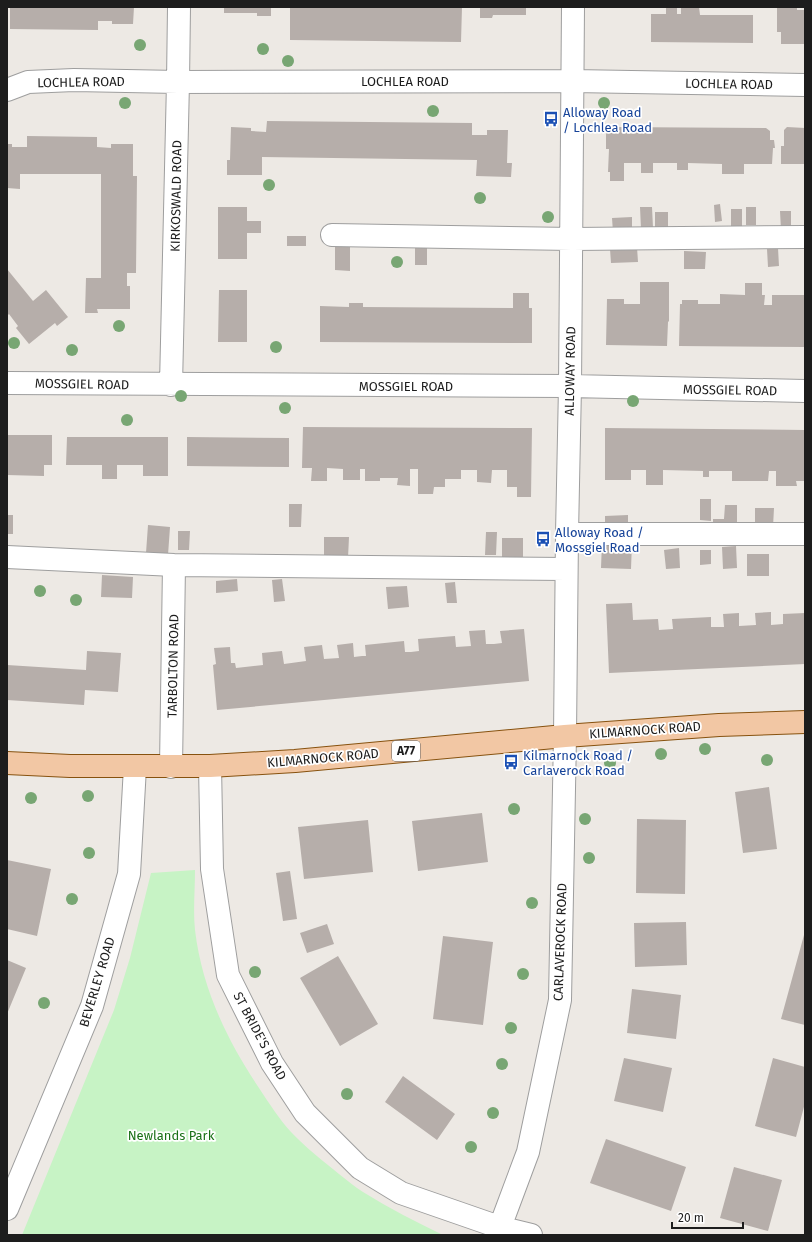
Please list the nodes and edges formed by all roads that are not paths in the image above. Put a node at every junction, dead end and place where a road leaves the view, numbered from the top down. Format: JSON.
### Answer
{"nodes":[{"id":1,"x":179,"y":7,"type":"edge"},
{"id":2,"x":573,"y":7,"type":"edge"},
{"id":3,"x":573,"y":81,"type":"junction"},
{"id":4,"x":178,"y":82,"type":"junction"},
{"id":5,"x":805,"y":85,"type":"edge"},
{"id":6,"x":7,"y":90,"type":"edge"},
{"id":7,"x":332,"y":236,"type":"dead end"},
{"id":8,"x":805,"y":236,"type":"edge"},
{"id":9,"x":572,"y":239,"type":"junction"},
{"id":10,"x":7,"y":383,"type":"edge"},
{"id":11,"x":171,"y":385,"type":"junction"},
{"id":12,"x":570,"y":386,"type":"junction"},
{"id":13,"x":805,"y":391,"type":"edge"},
{"id":14,"x":566,"y":534,"type":"junction"},
{"id":15,"x":805,"y":534,"type":"edge"},
{"id":16,"x":7,"y":557,"type":"edge"},
{"id":17,"x":174,"y":565,"type":"junction"},
{"id":18,"x":566,"y":569,"type":"junction"},
{"id":19,"x":805,"y":722,"type":"edge"},
{"id":20,"x":565,"y":736,"type":"junction"},
{"id":21,"x":7,"y":763,"type":"edge"},
{"id":22,"x":135,"y":766,"type":"junction"},
{"id":23,"x":171,"y":766,"type":"junction"},
{"id":24,"x":210,"y":766,"type":"junction"},
{"id":25,"x":7,"y":1209,"type":"edge"},
{"id":26,"x":498,"y":1231,"type":"edge"},
{"id":27,"x":531,"y":1235,"type":"edge"}],
"edges":[{"from":1,"to":4,"type":"street","name":"KIRKOSWALD ROAD"},
{"from":2,"to":3,"type":"street","name":"ALLOWAY ROAD"},
{"from":3,"to":4,"type":"street","name":"LOCHLEA ROAD"},
{"from":3,"to":5,"type":"street","name":"LOCHLEA ROAD"},
{"from":3,"to":9,"type":"street","name":"ALLOWAY ROAD"},
{"from":4,"to":6,"type":"street","name":"LOCHLEA ROAD"},
{"from":4,"to":11,"type":"street","name":"KIRKOSWALD ROAD"},
{"from":7,"to":9,"type":"street"},
{"from":8,"to":9,"type":"street"},
{"from":9,"to":12,"type":"street","name":"ALLOWAY ROAD"},
{"from":10,"to":11,"type":"street","name":"MOSSGIEL ROAD"},
{"from":11,"to":12,"type":"street","name":"MOSSGIEL ROAD"},
{"from":12,"to":13,"type":"street","name":"MOSSGIEL ROAD"},
{"from":12,"to":14,"type":"street","name":"ALLOWAY ROAD"},
{"from":14,"to":15,"type":"street"},
{"from":14,"to":18,"type":"street","name":"ALLOWAY ROAD"},
{"from":16,"to":17,"type":"street"},
{"from":17,"to":18,"type":"street"},
{"from":17,"to":23,"type":"street","name":"TARBOLTON ROAD"},
{"from":18,"to":20,"type":"street","name":"ALLOWAY ROAD"},
{"from":19,"to":20,"type":"main road","name":"KILMARNOCK ROAD","number":"A77"},
{"from":20,"to":24,"type":"main road","name":"KILMARNOCK ROAD","number":"A77"},
{"from":20,"to":26,"type":"street","name":"CARLAVEROCK ROAD"},
{"from":21,"to":22,"type":"main road","name":"KILMARNOCK ROAD","number":"A77"},
{"from":22,"to":23,"type":"main road","name":"KILMARNOCK ROAD","number":"A77"},
{"from":22,"to":25,"type":"street","name":"BEVERLEY ROAD"},
{"from":23,"to":24,"type":"main road","name":"KILMARNOCK ROAD","number":"A77"},
{"from":24,"to":26,"type":"street","name":"ST BRIDE'S ROAD"},
{"from":26,"to":27,"type":"street","name":"ST BRIDE'S ROAD"}]}
